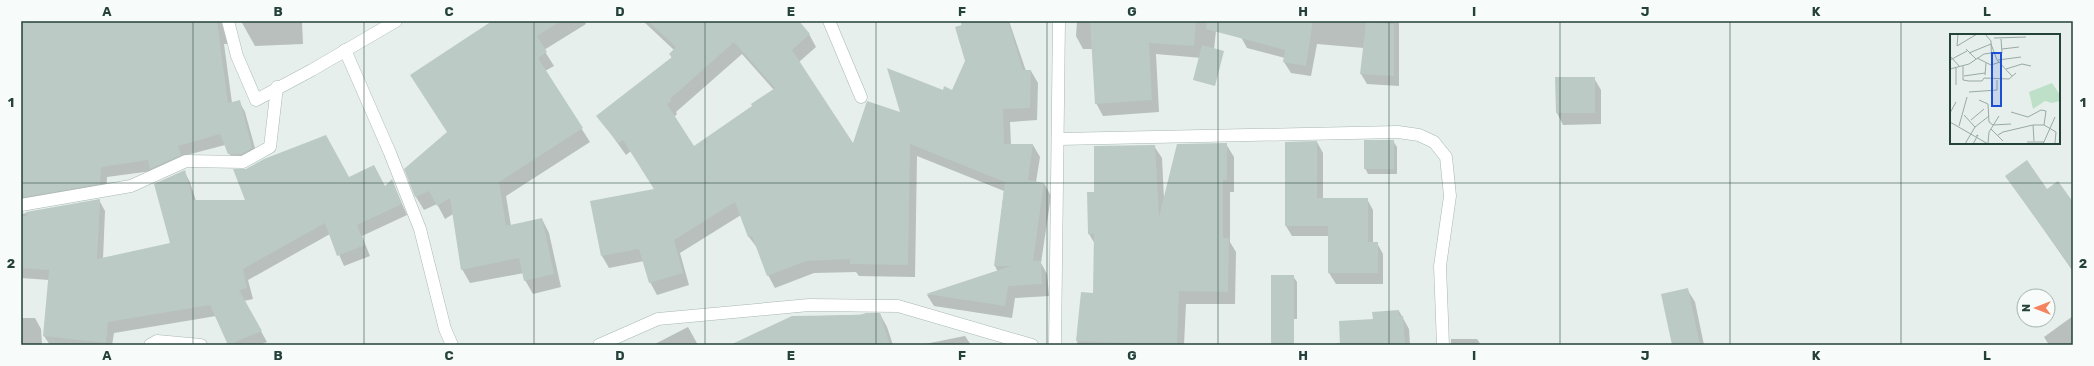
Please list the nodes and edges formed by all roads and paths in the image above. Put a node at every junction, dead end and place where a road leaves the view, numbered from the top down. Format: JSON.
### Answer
{"nodes":[{"id":1,"x":228,"y":21,"type":"edge"},
{"id":2,"x":396,"y":21,"type":"edge"},
{"id":3,"x":828,"y":21,"type":"edge"},
{"id":4,"x":1059,"y":21,"type":"edge"},
{"id":5,"x":345,"y":50,"type":"junction"},
{"id":6,"x":277,"y":87,"type":"junction"},
{"id":7,"x":861,"y":97,"type":"dead end"},
{"id":8,"x":1059,"y":139,"type":"junction"},
{"id":9,"x":21,"y":205,"type":"edge"},
{"id":10,"x":150,"y":345,"type":"edge"},
{"id":11,"x":200,"y":345,"type":"edge"},
{"id":12,"x":452,"y":345,"type":"edge"},
{"id":13,"x":599,"y":345,"type":"edge"},
{"id":14,"x":1032,"y":345,"type":"edge"},
{"id":15,"x":1056,"y":345,"type":"edge"},
{"id":16,"x":1443,"y":345,"type":"edge"}],
"edges":[{"from":1,"to":6,"type":"street"},
{"from":2,"to":5,"type":"street"},
{"from":3,"to":7,"type":"street"},
{"from":4,"to":8,"type":"street"},
{"from":5,"to":6,"type":"street"},
{"from":5,"to":12,"type":"street"},
{"from":6,"to":9,"type":"street"},
{"from":8,"to":15,"type":"street"},
{"from":8,"to":16,"type":"street"},
{"from":10,"to":11,"type":"street"},
{"from":13,"to":14,"type":"street"}]}
